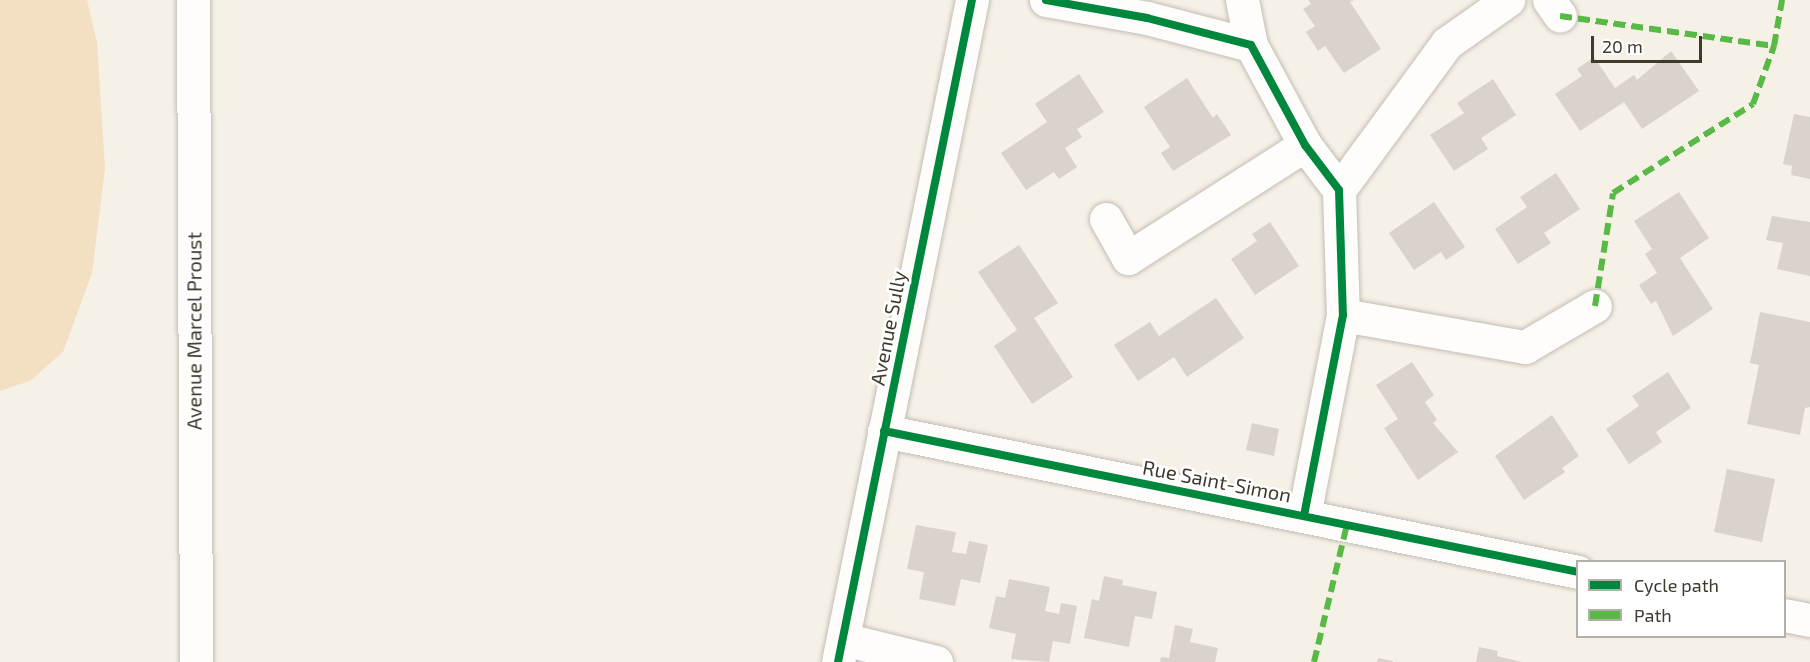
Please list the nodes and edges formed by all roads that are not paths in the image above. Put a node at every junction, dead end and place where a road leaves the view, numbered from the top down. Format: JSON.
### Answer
{"nodes":[{"id":1,"x":193,"y":0,"type":"edge"},
{"id":2,"x":972,"y":0,"type":"edge"},
{"id":3,"x":1046,"y":0,"type":"edge"},
{"id":4,"x":1242,"y":0,"type":"edge"},
{"id":5,"x":1508,"y":0,"type":"edge"},
{"id":6,"x":1251,"y":45,"type":"junction"},
{"id":7,"x":1305,"y":146,"type":"junction"},
{"id":8,"x":1339,"y":190,"type":"junction"},
{"id":9,"x":1106,"y":219,"type":"dead end"},
{"id":10,"x":1595,"y":306,"type":"dead end"},
{"id":11,"x":1343,"y":315,"type":"junction"},
{"id":12,"x":884,"y":430,"type":"junction"},
{"id":13,"x":1304,"y":516,"type":"junction"},
{"id":14,"x":1576,"y":572,"type":"edge"},
{"id":15,"x":1786,"y":615,"type":"edge"},
{"id":16,"x":1810,"y":620,"type":"edge"},
{"id":17,"x":840,"y":650,"type":"edge"},
{"id":18,"x":196,"y":662,"type":"edge"},
{"id":19,"x":936,"y":662,"type":"edge"}],
"edges":[{"from":1,"to":18,"type":"street","name":"Avenue Marcel Proust"},
{"from":2,"to":12,"type":"street","name":"Avenue Sully"},
{"from":3,"to":6,"type":"street"},
{"from":4,"to":6,"type":"street"},
{"from":5,"to":8,"type":"street"},
{"from":6,"to":7,"type":"street"},
{"from":7,"to":8,"type":"street"},
{"from":7,"to":9,"type":"street"},
{"from":8,"to":11,"type":"street"},
{"from":10,"to":11,"type":"street"},
{"from":11,"to":13,"type":"street"},
{"from":12,"to":13,"type":"street","name":"Rue Saint-Simon"},
{"from":12,"to":17,"type":"street","name":"Avenue Sully"},
{"from":13,"to":14,"type":"street","name":"Rue Saint-Simon"},
{"from":15,"to":16,"type":"street"},
{"from":17,"to":19,"type":"street"}]}
